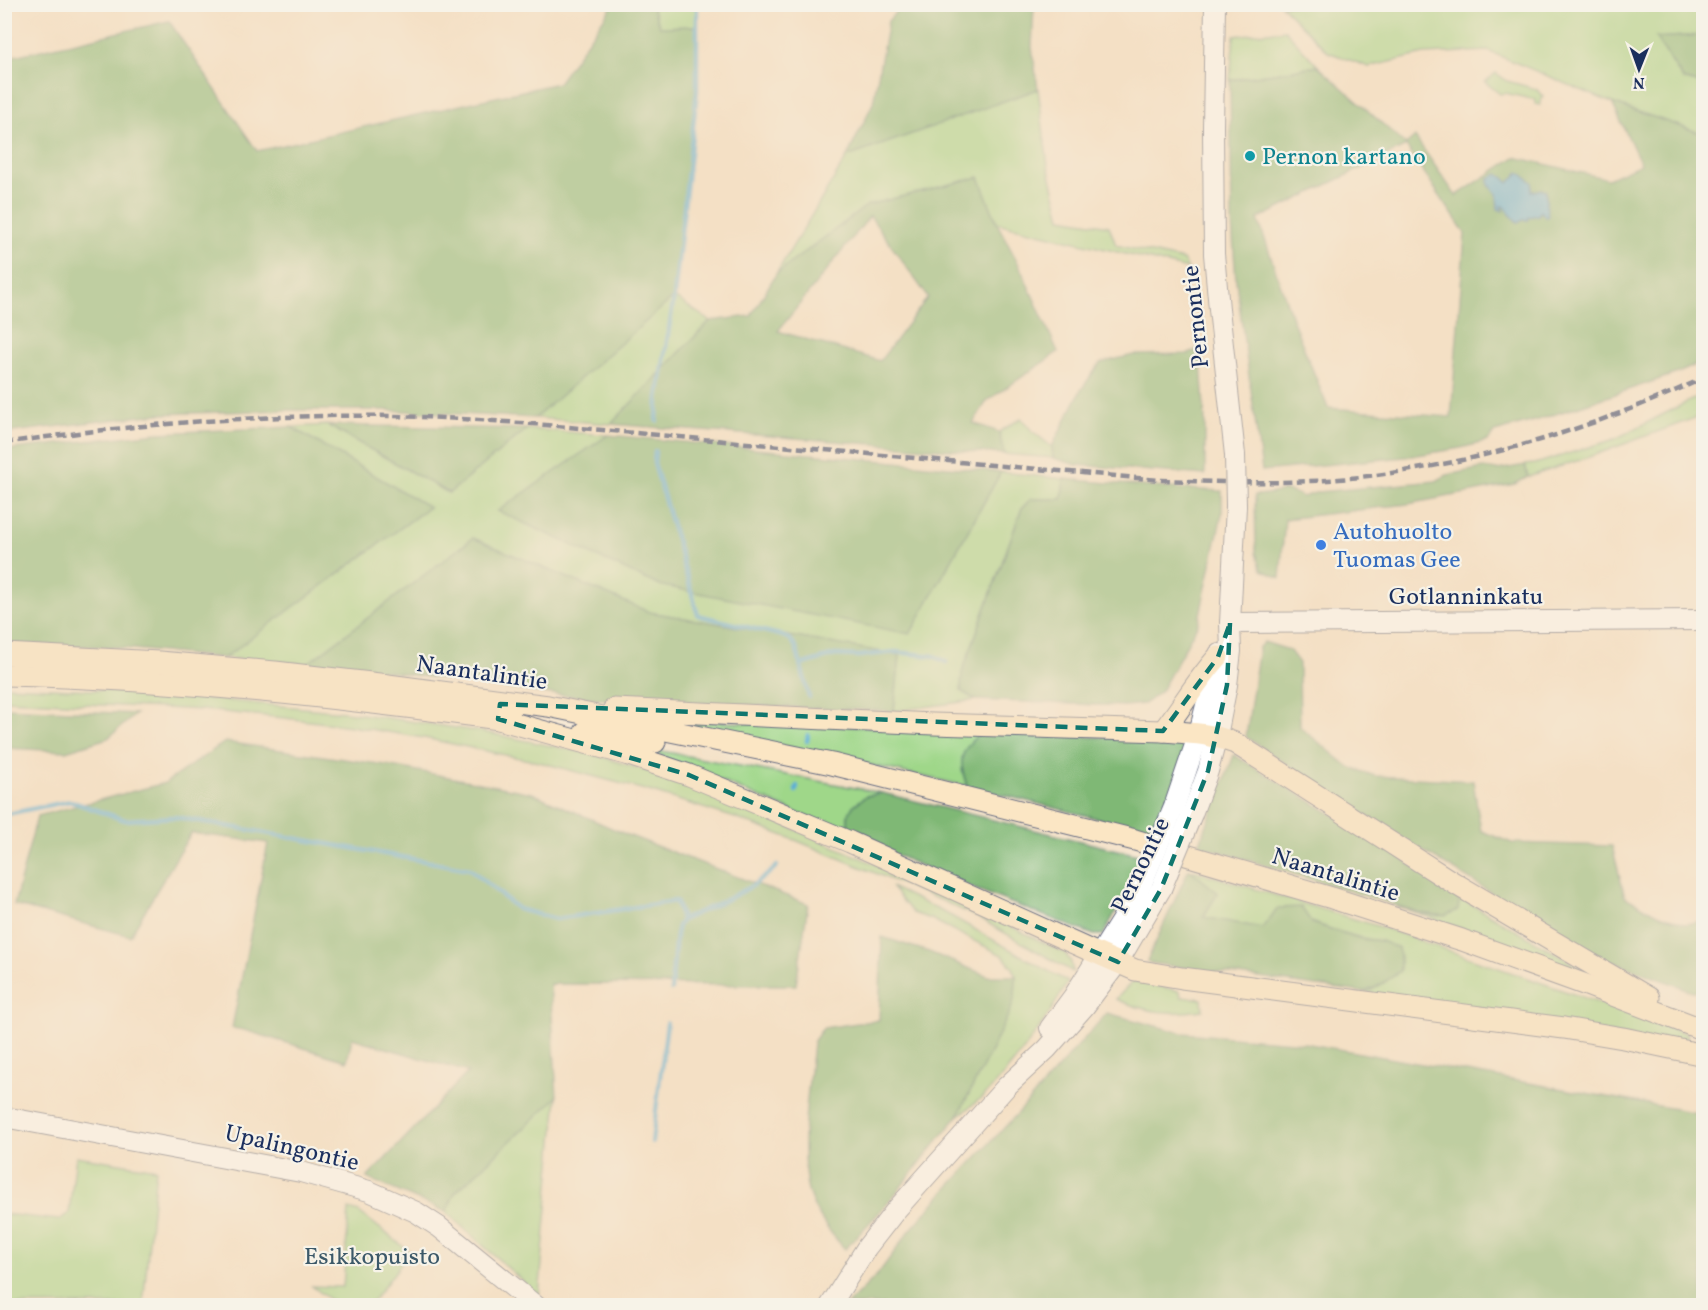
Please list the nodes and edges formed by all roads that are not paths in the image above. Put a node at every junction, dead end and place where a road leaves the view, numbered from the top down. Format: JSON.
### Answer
{"nodes":[{"id":1,"x":1215,"y":4,"type":"edge"},
{"id":2,"x":1704,"y":620,"type":"edge"},
{"id":3,"x":1230,"y":623,"type":"junction"},
{"id":4,"x":4,"y":654,"type":"edge"},
{"id":5,"x":1218,"y":657,"type":"junction"},
{"id":6,"x":4,"y":675,"type":"edge"},
{"id":7,"x":548,"y":706,"type":"junction"},
{"id":8,"x":498,"y":719,"type":"junction"},
{"id":9,"x":1163,"y":731,"type":"junction"},
{"id":10,"x":1208,"y":734,"type":"junction"},
{"id":11,"x":945,"y":793,"type":"junction"},
{"id":12,"x":1108,"y":958,"type":"junction"},
{"id":13,"x":1699,"y":1028,"type":"edge"},
{"id":14,"x":1704,"y":1055,"type":"edge"},
{"id":15,"x":4,"y":1116,"type":"edge"},
{"id":16,"x":536,"y":1305,"type":"edge"},
{"id":17,"x":830,"y":1305,"type":"edge"}],
"edges":[{"from":1,"to":3,"type":"street","name":"Pernontie","bridge":true},
{"from":2,"to":3,"type":"street","name":"Gotlanninkatu"},
{"from":3,"to":5,"type":"street","name":"Pernontie"},
{"from":3,"to":10,"type":"street","name":"Pernontie"},
{"from":4,"to":7,"type":"main road","name":"Naantalintie"},
{"from":5,"to":9,"type":"main road"},
{"from":5,"to":10,"type":"street","name":"Pernontie"},
{"from":6,"to":8,"type":"main road","name":"Naantalintie"},
{"from":7,"to":9,"type":"main road"},
{"from":7,"to":11,"type":"main road","name":"Naantalintie"},
{"from":8,"to":11,"type":"main road","name":"Naantalintie"},
{"from":8,"to":12,"type":"main road"},
{"from":9,"to":10,"type":"main road"},
{"from":10,"to":12,"type":"street","name":"Pernontie","bridge":true},
{"from":10,"to":13,"type":"main road"},
{"from":11,"to":13,"type":"main road","name":"Naantalintie"},
{"from":12,"to":14,"type":"main road"},
{"from":12,"to":17,"type":"street","name":"Pernontie"},
{"from":15,"to":16,"type":"street","name":"Upalingontie"}]}
